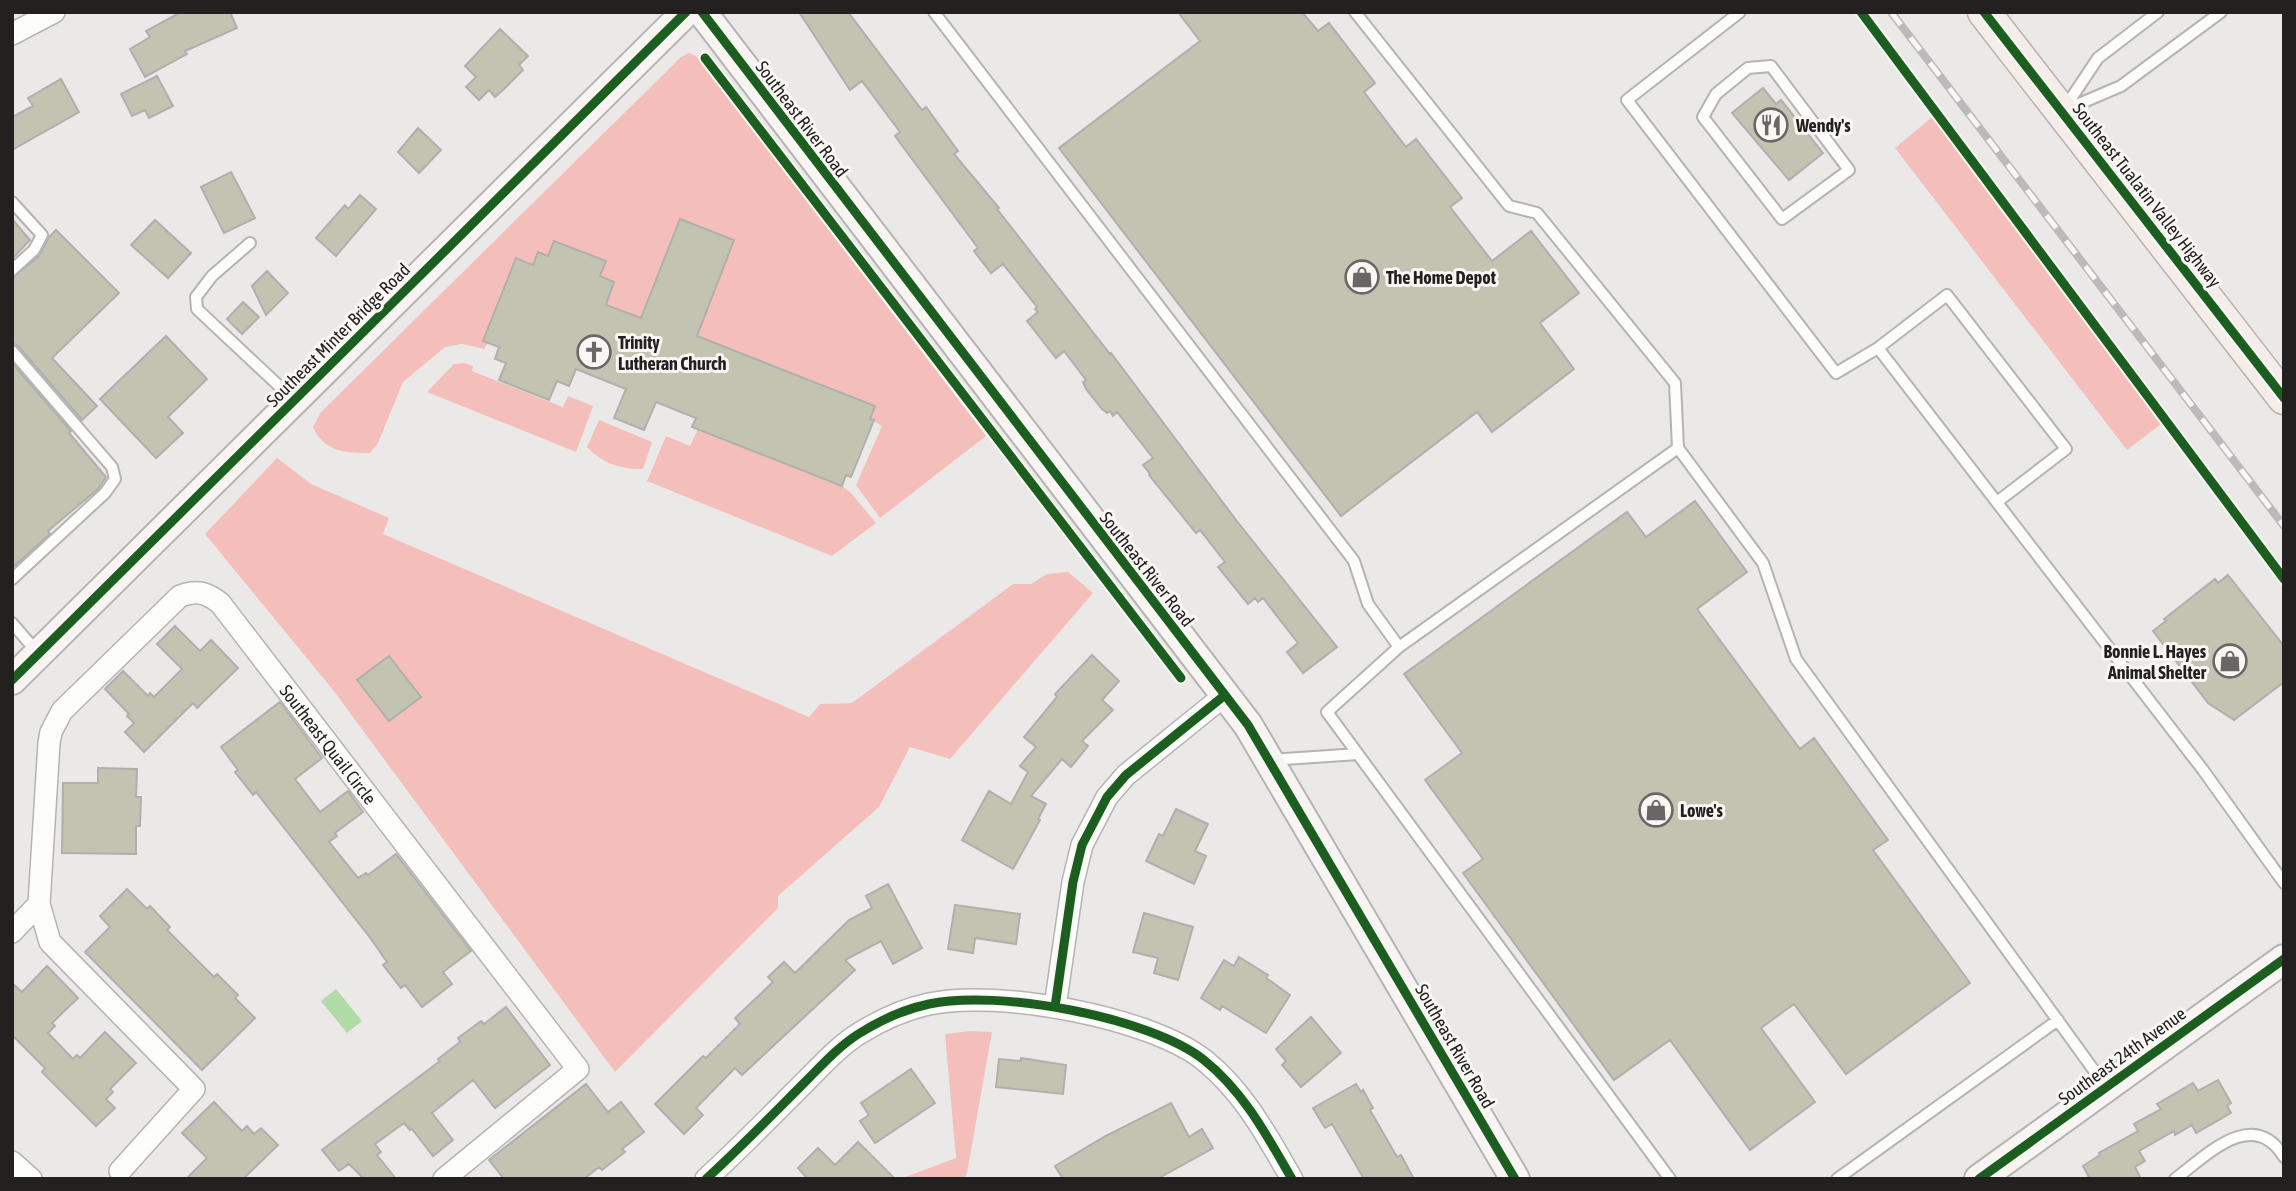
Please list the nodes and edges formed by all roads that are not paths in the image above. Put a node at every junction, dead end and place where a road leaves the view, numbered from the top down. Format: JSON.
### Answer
{"nodes":[{"id":1,"x":54,"y":12,"type":"edge"},
{"id":2,"x":686,"y":12,"type":"edge"},
{"id":3,"x":702,"y":12,"type":"edge"},
{"id":4,"x":1355,"y":12,"type":"edge"},
{"id":5,"x":1740,"y":12,"type":"edge"},
{"id":6,"x":1984,"y":12,"type":"edge"},
{"id":7,"x":2158,"y":12,"type":"edge"},
{"id":8,"x":2221,"y":12,"type":"edge"},
{"id":9,"x":940,"y":14,"type":"edge"},
{"id":10,"x":12,"y":34,"type":"edge"},
{"id":11,"x":2063,"y":111,"type":"junction"},
{"id":12,"x":1849,"y":170,"type":"joint"},
{"id":13,"x":12,"y":202,"type":"edge"},
{"id":14,"x":250,"y":243,"type":"dead end"},
{"id":15,"x":12,"y":270,"type":"edge"},
{"id":16,"x":1878,"y":348,"type":"junction"},
{"id":17,"x":12,"y":351,"type":"edge"},
{"id":18,"x":2284,"y":398,"type":"edge"},
{"id":19,"x":294,"y":400,"type":"junction"},
{"id":20,"x":1678,"y":448,"type":"junction"},
{"id":21,"x":1997,"y":502,"type":"junction"},
{"id":22,"x":12,"y":579,"type":"edge"},
{"id":23,"x":12,"y":623,"type":"edge"},
{"id":24,"x":1399,"y":647,"type":"junction"},
{"id":25,"x":39,"y":654,"type":"junction"},
{"id":26,"x":12,"y":680,"type":"edge"},
{"id":27,"x":1225,"y":695,"type":"junction"},
{"id":28,"x":1358,"y":754,"type":"junction"},
{"id":29,"x":1269,"y":760,"type":"junction"},
{"id":30,"x":2284,"y":883,"type":"edge"},
{"id":31,"x":39,"y":904,"type":"junction"},
{"id":32,"x":12,"y":932,"type":"edge"},
{"id":33,"x":2284,"y":959,"type":"edge"},
{"id":34,"x":1055,"y":1007,"type":"junction"},
{"id":35,"x":2058,"y":1020,"type":"junction"},
{"id":36,"x":2106,"y":1087,"type":"junction"},
{"id":37,"x":2284,"y":1157,"type":"edge"},
{"id":38,"x":12,"y":1162,"type":"edge"},
{"id":39,"x":120,"y":1171,"type":"dead end"},
{"id":40,"x":1287,"y":1177,"type":"edge"},
{"id":41,"x":31,"y":1179,"type":"edge"},
{"id":42,"x":444,"y":1179,"type":"edge"},
{"id":43,"x":706,"y":1179,"type":"edge"},
{"id":44,"x":1515,"y":1179,"type":"edge"},
{"id":45,"x":1670,"y":1179,"type":"edge"},
{"id":46,"x":1837,"y":1179,"type":"edge"},
{"id":47,"x":1979,"y":1179,"type":"edge"},
{"id":48,"x":2175,"y":1179,"type":"edge"}],
"edges":[{"from":1,"to":10,"type":"street"},
{"from":2,"to":19,"type":"main road","name":"Southeast Minter Bridge Road"},
{"from":3,"to":27,"type":"main road","name":"Southeast River Road"},
{"from":4,"to":20,"type":"lane"},
{"from":5,"to":16,"type":"lane"},
{"from":6,"to":11,"type":"main road","name":"Southeast Tualatin Valley Highway"},
{"from":7,"to":11,"type":"lane"},
{"from":8,"to":11,"type":"lane"},
{"from":9,"to":24,"type":"lane"},
{"from":11,"to":18,"type":"main road","name":"Southeast Tualatin Valley Highway"},
{"from":12,"to":12,"type":"lane"},
{"from":13,"to":15,"type":"lane"},
{"from":14,"to":19,"type":"lane"},
{"from":16,"to":21,"type":"lane"},
{"from":16,"to":21,"type":"lane"},
{"from":17,"to":22,"type":"lane"},
{"from":19,"to":25,"type":"main road","name":"Southeast Minter Bridge Road"},
{"from":20,"to":24,"type":"lane"},
{"from":20,"to":35,"type":"lane"},
{"from":21,"to":30,"type":"lane"},
{"from":23,"to":25,"type":"lane"},
{"from":24,"to":28,"type":"lane"},
{"from":25,"to":26,"type":"main road","name":"Southeast Minter Bridge Road"},
{"from":27,"to":29,"type":"main road","name":"Southeast River Road"},
{"from":27,"to":34,"type":"street"},
{"from":28,"to":29,"type":"lane"},
{"from":28,"to":45,"type":"lane"},
{"from":29,"to":44,"type":"main road","name":"Southeast River Road"},
{"from":31,"to":32,"type":"street"},
{"from":31,"to":39,"type":"street","name":"Southeast Quail Circle"},
{"from":31,"to":42,"type":"street","name":"Southeast Quail Circle"},
{"from":33,"to":36,"type":"main road","name":"Southeast 24th Avenue"},
{"from":34,"to":40,"type":"street"},
{"from":34,"to":43,"type":"street"},
{"from":35,"to":36,"type":"lane"},
{"from":35,"to":46,"type":"lane"},
{"from":36,"to":47,"type":"main road","name":"Southeast 24th Avenue"},
{"from":37,"to":48,"type":"lane"},
{"from":38,"to":41,"type":"street"}]}
